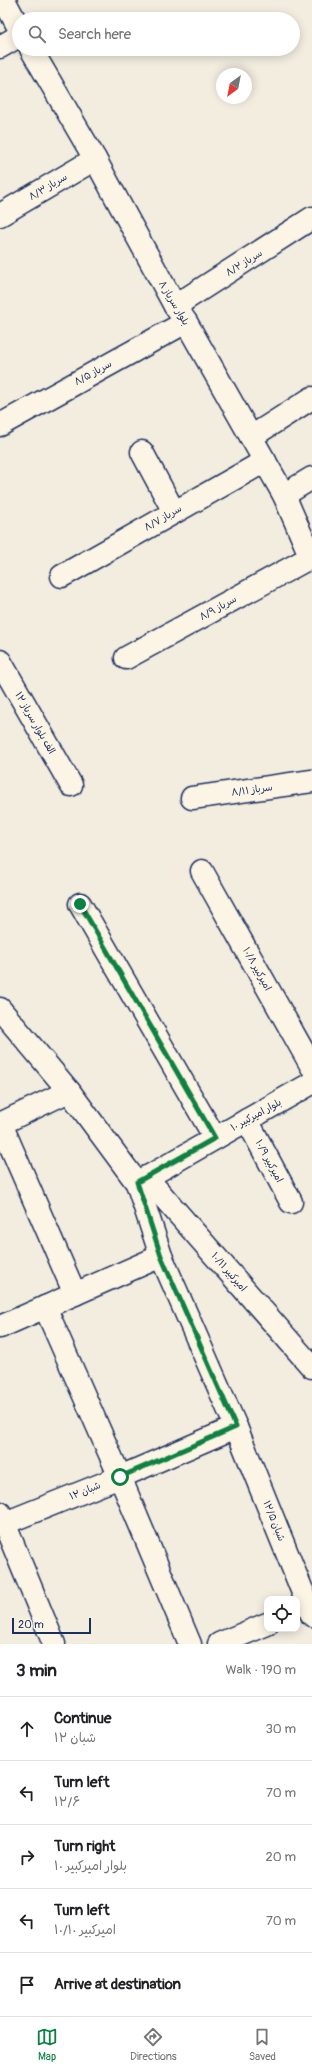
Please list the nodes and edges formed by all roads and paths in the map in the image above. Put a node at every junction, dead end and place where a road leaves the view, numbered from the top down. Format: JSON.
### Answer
{"nodes":[{"id":1,"x":4,"y":0,"type":"edge"},
{"id":2,"x":12,"y":15,"type":"edge"},
{"id":3,"x":12,"y":40,"type":"edge"},
{"id":4,"x":0,"y":47,"type":"edge"},
{"id":5,"x":35,"y":56,"type":"edge"},
{"id":6,"x":95,"y":159,"type":"junction"},
{"id":7,"x":0,"y":216,"type":"edge"},
{"id":8,"x":312,"y":218,"type":"edge"},
{"id":9,"x":180,"y":314,"type":"junction"},
{"id":10,"x":312,"y":398,"type":"edge"},
{"id":11,"x":0,"y":425,"type":"edge"},
{"id":12,"x":251,"y":437,"type":"junction"},
{"id":13,"x":142,"y":452,"type":"dead end"},
{"id":14,"x":264,"y":461,"type":"junction"},
{"id":15,"x":312,"y":478,"type":"edge"},
{"id":16,"x":284,"y":495,"type":"junction"},
{"id":17,"x":174,"y":512,"type":"junction"},
{"id":18,"x":311,"y":559,"type":"edge"},
{"id":19,"x":62,"y":576,"type":"dead end"},
{"id":20,"x":126,"y":658,"type":"dead end"},
{"id":21,"x":0,"y":661,"type":"edge"},
{"id":22,"x":312,"y":781,"type":"edge"},
{"id":23,"x":71,"y":785,"type":"dead end"},
{"id":24,"x":192,"y":798,"type":"dead end"},
{"id":25,"x":202,"y":871,"type":"dead end"},
{"id":26,"x":80,"y":904,"type":"dead end"},
{"id":27,"x":0,"y":1009,"type":"edge"},
{"id":28,"x":312,"y":1067,"type":"edge"},
{"id":29,"x":312,"y":1083,"type":"edge"},
{"id":30,"x":69,"y":1091,"type":"junction"},
{"id":31,"x":247,"y":1120,"type":"junction"},
{"id":32,"x":0,"y":1124,"type":"edge"},
{"id":33,"x":215,"y":1138,"type":"junction"},
{"id":34,"x":142,"y":1180,"type":"junction"},
{"id":35,"x":291,"y":1202,"type":"dead end"},
{"id":36,"x":161,"y":1256,"type":"junction"},
{"id":37,"x":75,"y":1294,"type":"junction"},
{"id":38,"x":45,"y":1308,"type":"junction"},
{"id":39,"x":2,"y":1321,"type":"edge"},
{"id":40,"x":312,"y":1367,"type":"edge"},
{"id":41,"x":236,"y":1427,"type":"junction"},
{"id":42,"x":120,"y":1477,"type":"junction"},
{"id":43,"x":2,"y":1520,"type":"edge"},
{"id":44,"x":306,"y":1611,"type":"edge"},
{"id":45,"x":264,"y":1625,"type":"edge"},
{"id":46,"x":54,"y":1644,"type":"edge"},
{"id":47,"x":190,"y":1644,"type":"edge"},
{"id":48,"x":219,"y":1644,"type":"edge"}],
"edges":[{"from":1,"to":2,"type":"street"},
{"from":3,"to":4,"type":"street"},
{"from":5,"to":6,"type":"street","name":"۸ بلوار سرباز"},
{"from":6,"to":7,"type":"street","name":"۸/۳ سرباز"},
{"from":6,"to":9,"type":"street","name":"۸ بلوار سرباز"},
{"from":8,"to":9,"type":"street","name":"۸/۲ سرباز"},
{"from":9,"to":11,"type":"street","name":"۸/۵ سرباز"},
{"from":9,"to":12,"type":"street","name":"۸ بلوار سرباز"},
{"from":10,"to":12,"type":"street"},
{"from":12,"to":14,"type":"street","name":"۸ بلوار سرباز"},
{"from":13,"to":17,"type":"street"},
{"from":14,"to":16,"type":"street","name":"۸ بلوار سرباز"},
{"from":14,"to":17,"type":"street","name":"۸/۷ سرباز"},
{"from":15,"to":16,"type":"street"},
{"from":16,"to":18,"type":"street","name":"۸ بلوار سرباز"},
{"from":17,"to":19,"type":"street","name":"۸/۷ سرباز"},
{"from":18,"to":20,"type":"street","name":"۸/۹ سرباز"},
{"from":21,"to":23,"type":"street","name":"۱۲ الف بلوار سرباز"},
{"from":22,"to":24,"type":"street","name":"۸/۱۱ سرباز"},
{"from":25,"to":28,"type":"street","name":"۱۰/۸ امیرکبیر"},
{"from":26,"to":33,"type":"street"},
{"from":27,"to":30,"type":"street"},
{"from":29,"to":31,"type":"street","name":"۱۰ بلوار امیرکبیر"},
{"from":30,"to":32,"type":"street"},
{"from":30,"to":34,"type":"street"},
{"from":31,"to":33,"type":"street","name":"۱۰ بلوار امیرکبیر"},
{"from":31,"to":35,"type":"street","name":"۱۰/۹ امیرکبیر"},
{"from":32,"to":37,"type":"street"},
{"from":33,"to":34,"type":"street","name":"۱۰ بلوار امیرکبیر"},
{"from":34,"to":36,"type":"street","name":"۱۲/۵ شبان"},
{"from":34,"to":40,"type":"street","name":"۱۰/۱۱ امیرکبیر"},
{"from":36,"to":37,"type":"street"},
{"from":36,"to":41,"type":"street","name":"۱۲/۵ شبان"},
{"from":37,"to":38,"type":"street"},
{"from":38,"to":39,"type":"street"},
{"from":38,"to":42,"type":"street"},
{"from":41,"to":42,"type":"street","name":"۱۲ شبان"},
{"from":41,"to":44,"type":"street","name":"۱۲/۵ شبان"},
{"from":42,"to":43,"type":"street","name":"۱۲ شبان"},
{"from":42,"to":47,"type":"street"},
{"from":43,"to":46,"type":"street"},
{"from":45,"to":48,"type":"street"}]}
